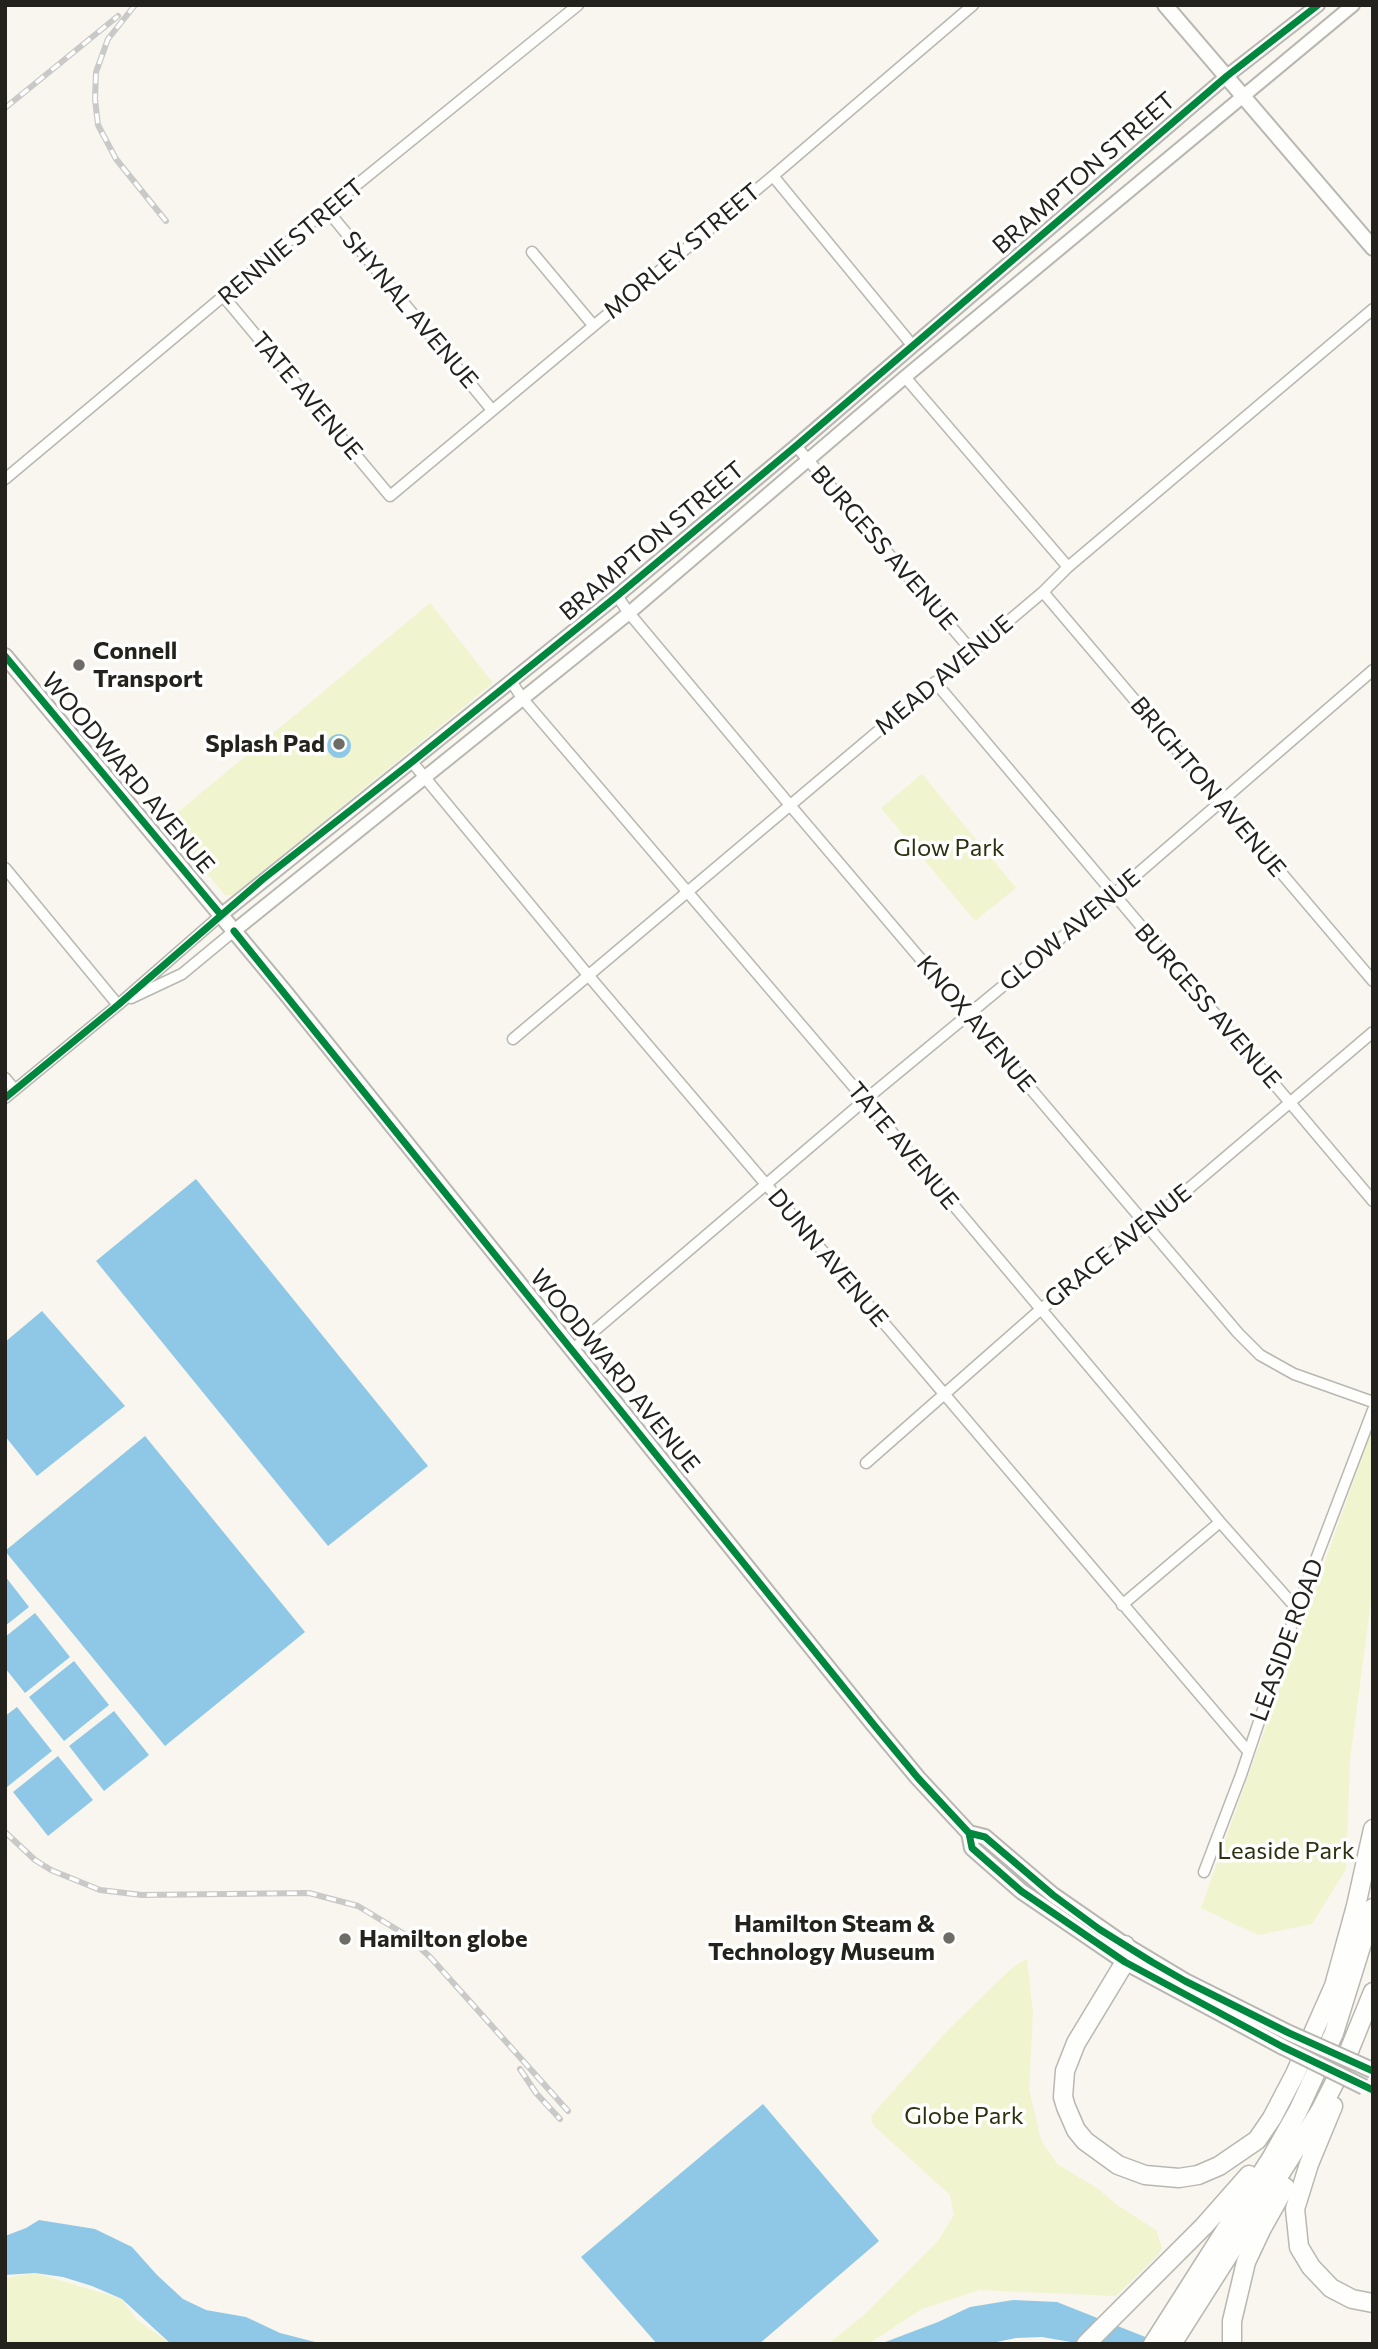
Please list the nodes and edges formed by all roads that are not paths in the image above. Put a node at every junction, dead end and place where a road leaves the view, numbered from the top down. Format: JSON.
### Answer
{"nodes":[{"id":1,"x":578,"y":5,"type":"edge"},
{"id":2,"x":973,"y":5,"type":"edge"},
{"id":3,"x":1165,"y":5,"type":"edge"},
{"id":4,"x":1318,"y":5,"type":"edge"},
{"id":5,"x":1353,"y":5,"type":"edge"},
{"id":6,"x":1227,"y":76,"type":"junction"},
{"id":7,"x":1242,"y":95,"type":"junction"},
{"id":8,"x":773,"y":176,"type":"junction"},
{"id":9,"x":327,"y":211,"type":"junction"},
{"id":10,"x":1373,"y":248,"type":"edge"},
{"id":11,"x":532,"y":252,"type":"dead end"},
{"id":12,"x":224,"y":297,"type":"junction"},
{"id":13,"x":1373,"y":309,"type":"edge"},
{"id":14,"x":593,"y":325,"type":"junction"},
{"id":15,"x":912,"y":345,"type":"junction"},
{"id":16,"x":905,"y":377,"type":"junction"},
{"id":17,"x":492,"y":410,"type":"junction"},
{"id":18,"x":796,"y":446,"type":"junction"},
{"id":19,"x":809,"y":460,"type":"junction"},
{"id":20,"x":5,"y":479,"type":"edge"},
{"id":21,"x":390,"y":496,"type":"joint"},
{"id":22,"x":1068,"y":567,"type":"junction"},
{"id":23,"x":1043,"y":592,"type":"junction"},
{"id":24,"x":617,"y":596,"type":"junction"},
{"id":25,"x":629,"y":613,"type":"junction"},
{"id":26,"x":972,"y":651,"type":"junction"},
{"id":27,"x":5,"y":656,"type":"edge"},
{"id":28,"x":1373,"y":670,"type":"edge"},
{"id":29,"x":512,"y":681,"type":"junction"},
{"id":30,"x":935,"y":682,"type":"junction"},
{"id":31,"x":522,"y":698,"type":"junction"},
{"id":32,"x":412,"y":762,"type":"junction"},
{"id":33,"x":423,"y":777,"type":"junction"},
{"id":34,"x":1220,"y":802,"type":"junction"},
{"id":35,"x":789,"y":804,"type":"junction"},
{"id":36,"x":5,"y":868,"type":"edge"},
{"id":37,"x":686,"y":892,"type":"junction"},
{"id":38,"x":1113,"y":895,"type":"junction"},
{"id":39,"x":221,"y":915,"type":"junction"},
{"id":40,"x":234,"y":931,"type":"junction"},
{"id":41,"x":588,"y":975,"type":"junction"},
{"id":42,"x":1373,"y":981,"type":"edge"},
{"id":43,"x":118,"y":1005,"type":"junction"},
{"id":44,"x":968,"y":1014,"type":"junction"},
{"id":45,"x":1373,"y":1032,"type":"edge"},
{"id":46,"x":513,"y":1039,"type":"dead end"},
{"id":47,"x":5,"y":1078,"type":"edge"},
{"id":48,"x":15,"y":1090,"type":"junction"},
{"id":49,"x":5,"y":1098,"type":"edge"},
{"id":50,"x":864,"y":1100,"type":"junction"},
{"id":51,"x":1290,"y":1101,"type":"junction"},
{"id":52,"x":765,"y":1184,"type":"junction"},
{"id":53,"x":1373,"y":1201,"type":"edge"},
{"id":54,"x":1147,"y":1224,"type":"junction"},
{"id":55,"x":1040,"y":1310,"type":"junction"},
{"id":56,"x":573,"y":1349,"type":"junction"},
{"id":57,"x":944,"y":1394,"type":"junction"},
{"id":58,"x":1373,"y":1402,"type":"edge"},
{"id":59,"x":1373,"y":1410,"type":"edge"},
{"id":60,"x":866,"y":1463,"type":"dead end"},
{"id":61,"x":1220,"y":1522,"type":"junction"},
{"id":62,"x":1122,"y":1605,"type":"junction"},
{"id":63,"x":1297,"y":1609,"type":"junction"},
{"id":64,"x":1247,"y":1750,"type":"junction"},
{"id":65,"x":1373,"y":1829,"type":"edge"},
{"id":66,"x":1204,"y":1872,"type":"dead end"},
{"id":67,"x":1373,"y":1908,"type":"edge"},
{"id":68,"x":1125,"y":1954,"type":"junction"},
{"id":69,"x":1373,"y":1992,"type":"edge"},
{"id":70,"x":1373,"y":2007,"type":"edge"},
{"id":71,"x":1372,"y":2071,"type":"edge"},
{"id":72,"x":1368,"y":2088,"type":"edge"},
{"id":73,"x":1298,"y":2111,"type":"junction"},
{"id":74,"x":1320,"y":2111,"type":"junction"},
{"id":75,"x":1373,"y":2303,"type":"edge"},
{"id":76,"x":1182,"y":2313,"type":"junction"},
{"id":77,"x":1086,"y":2344,"type":"edge"},
{"id":78,"x":1153,"y":2344,"type":"edge"},
{"id":79,"x":1172,"y":2344,"type":"edge"},
{"id":80,"x":1232,"y":2344,"type":"edge"}],
"edges":[{"from":1,"to":9,"type":"street","name":"RENNIE STREET"},
{"from":2,"to":8,"type":"street","name":"MORLEY STREET"},
{"from":3,"to":6,"type":"main road"},
{"from":4,"to":6,"type":"street","name":"BRAMPTON STREET"},
{"from":5,"to":7,"type":"street","name":"BRAMPTON STREET"},
{"from":6,"to":7,"type":"main road"},
{"from":6,"to":15,"type":"street","name":"BRAMPTON STREET"},
{"from":7,"to":10,"type":"main road"},
{"from":7,"to":16,"type":"street","name":"BRAMPTON STREET"},
{"from":8,"to":14,"type":"street","name":"MORLEY STREET"},
{"from":8,"to":15,"type":"street"},
{"from":9,"to":12,"type":"street","name":"RENNIE STREET"},
{"from":9,"to":17,"type":"street","name":"SHYNAL AVENUE"},
{"from":11,"to":14,"type":"street"},
{"from":12,"to":20,"type":"street","name":"RENNIE STREET"},
{"from":12,"to":21,"type":"street","name":"TATE AVENUE"},
{"from":13,"to":22,"type":"street","name":"MEAD AVENUE"},
{"from":14,"to":17,"type":"street","name":"MORLEY STREET"},
{"from":15,"to":18,"type":"street","name":"BRAMPTON STREET"},
{"from":16,"to":19,"type":"street","name":"BRAMPTON STREET"},
{"from":16,"to":22,"type":"street"},
{"from":17,"to":21,"type":"street","name":"MORLEY STREET"},
{"from":18,"to":19,"type":"street","name":"BURGESS AVENUE"},
{"from":18,"to":24,"type":"street","name":"BRAMPTON STREET"},
{"from":19,"to":25,"type":"street","name":"BRAMPTON STREET"},
{"from":19,"to":26,"type":"street","name":"BURGESS AVENUE"},
{"from":22,"to":23,"type":"street","name":"MEAD AVENUE"},
{"from":23,"to":26,"type":"street","name":"MEAD AVENUE"},
{"from":23,"to":34,"type":"street","name":"BRIGHTON AVENUE"},
{"from":24,"to":25,"type":"street","name":"KNOX AVENUE"},
{"from":24,"to":29,"type":"street","name":"BRAMPTON STREET"},
{"from":25,"to":31,"type":"street","name":"BRAMPTON STREET"},
{"from":25,"to":35,"type":"street","name":"KNOX AVENUE"},
{"from":26,"to":30,"type":"street","name":"MEAD AVENUE"},
{"from":27,"to":39,"type":"main road","name":"WOODWARD AVENUE"},
{"from":28,"to":34,"type":"street","name":"GLOW AVENUE"},
{"from":29,"to":31,"type":"street","name":"TATE AVENUE"},
{"from":29,"to":32,"type":"street","name":"BRAMPTON STREET"},
{"from":30,"to":35,"type":"street","name":"MEAD AVENUE"},
{"from":30,"to":38,"type":"street","name":"BURGESS AVENUE"},
{"from":31,"to":33,"type":"street","name":"BRAMPTON STREET"},
{"from":31,"to":37,"type":"street","name":"TATE AVENUE"},
{"from":32,"to":33,"type":"street","name":"DUNN AVENUE"},
{"from":32,"to":39,"type":"street","name":"BRAMPTON STREET"},
{"from":33,"to":40,"type":"street","name":"BRAMPTON STREET"},
{"from":33,"to":41,"type":"street","name":"DUNN AVENUE"},
{"from":34,"to":38,"type":"street","name":"GLOW AVENUE"},
{"from":34,"to":42,"type":"street","name":"BRIGHTON AVENUE"},
{"from":35,"to":37,"type":"street","name":"MEAD AVENUE"},
{"from":35,"to":44,"type":"street","name":"KNOX AVENUE"},
{"from":36,"to":43,"type":"street"},
{"from":37,"to":41,"type":"street","name":"MEAD AVENUE"},
{"from":37,"to":50,"type":"street","name":"TATE AVENUE"},
{"from":38,"to":44,"type":"street","name":"GLOW AVENUE"},
{"from":38,"to":51,"type":"street","name":"BURGESS AVENUE"},
{"from":39,"to":40,"type":"main road","name":"WOODWARD AVENUE"},
{"from":39,"to":43,"type":"street","name":"BRAMPTON STREET"},
{"from":40,"to":43,"type":"street","name":"BRAMPTON STREET"},
{"from":40,"to":56,"type":"main road","name":"WOODWARD AVENUE"},
{"from":41,"to":46,"type":"street","name":"MEAD AVENUE"},
{"from":41,"to":52,"type":"street","name":"DUNN AVENUE"},
{"from":43,"to":48,"type":"street","name":"BRAMPTON STREET"},
{"from":44,"to":50,"type":"street","name":"GLOW AVENUE"},
{"from":44,"to":54,"type":"street","name":"KNOX AVENUE"},
{"from":45,"to":51,"type":"street","name":"GRACE AVENUE"},
{"from":47,"to":48,"type":"street"},
{"from":48,"to":49,"type":"street","name":"BRAMPTON STREET"},
{"from":50,"to":52,"type":"street","name":"GLOW AVENUE"},
{"from":50,"to":55,"type":"street","name":"TATE AVENUE"},
{"from":51,"to":53,"type":"street","name":"BURGESS AVENUE"},
{"from":51,"to":54,"type":"street","name":"GRACE AVENUE"},
{"from":52,"to":56,"type":"street","name":"GLOW AVENUE"},
{"from":52,"to":57,"type":"street","name":"DUNN AVENUE"},
{"from":54,"to":55,"type":"street","name":"GRACE AVENUE"},
{"from":54,"to":58,"type":"street","name":"KNOX AVENUE"},
{"from":55,"to":57,"type":"street","name":"GRACE AVENUE"},
{"from":55,"to":61,"type":"street","name":"TATE AVENUE"},
{"from":56,"to":68,"type":"main road","name":"WOODWARD AVENUE"},
{"from":57,"to":60,"type":"street","name":"GRACE AVENUE"},
{"from":57,"to":62,"type":"street","name":"DUNN AVENUE"},
{"from":59,"to":63,"type":"street","name":"LEASIDE ROAD"},
{"from":61,"to":62,"type":"street"},
{"from":61,"to":63,"type":"street","name":"TATE AVENUE"},
{"from":62,"to":64,"type":"street","name":"DUNN AVENUE"},
{"from":63,"to":64,"type":"street","name":"LEASIDE ROAD"},
{"from":64,"to":66,"type":"street","name":"LEASIDE ROAD"},
{"from":65,"to":68,"type":"highway"},
{"from":67,"to":73,"type":"highway"},
{"from":68,"to":71,"type":"main road","name":"WOODWARD AVENUE","bridge":true},
{"from":68,"to":72,"type":"main road","name":"WOODWARD AVENUE","bridge":true},
{"from":69,"to":74,"type":"highway"},
{"from":70,"to":75,"type":"highway"},
{"from":73,"to":76,"type":"highway"},
{"from":73,"to":77,"type":"highway"},
{"from":74,"to":76,"type":"highway"},
{"from":74,"to":80,"type":"highway"},
{"from":76,"to":78,"type":"highway"},
{"from":76,"to":79,"type":"highway"}]}
